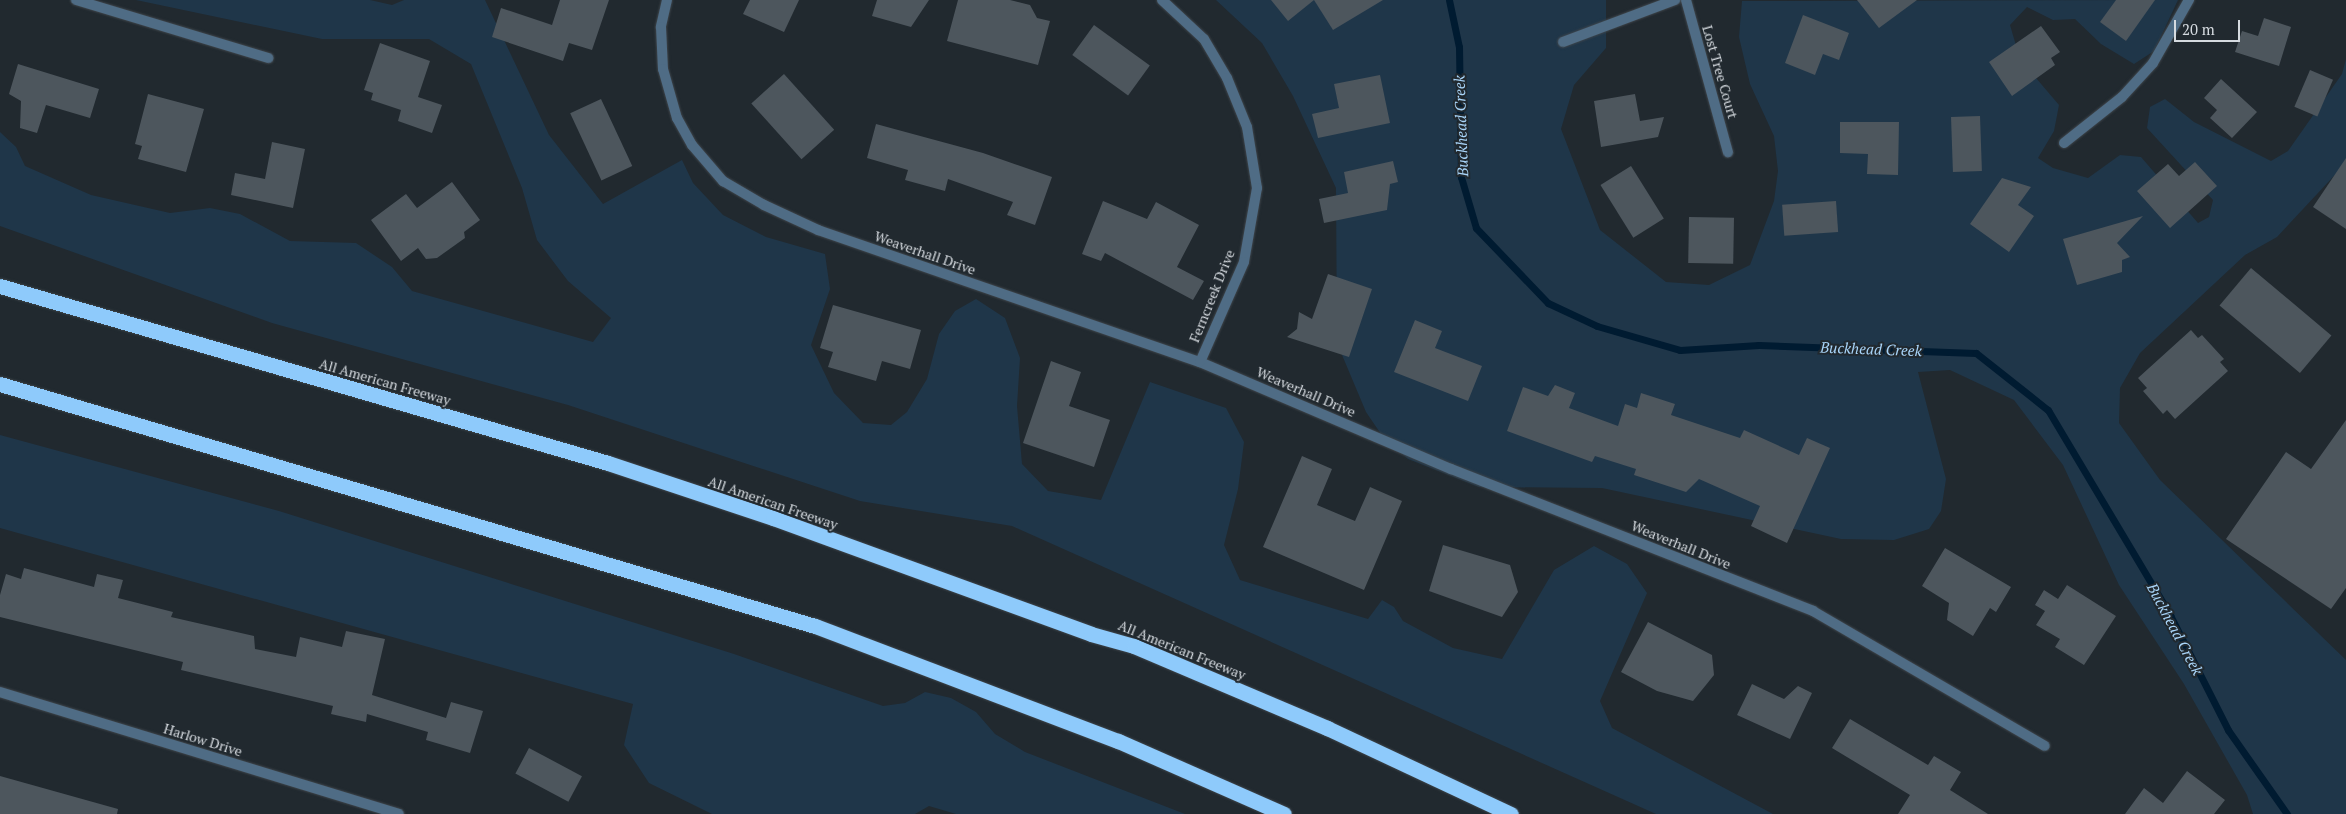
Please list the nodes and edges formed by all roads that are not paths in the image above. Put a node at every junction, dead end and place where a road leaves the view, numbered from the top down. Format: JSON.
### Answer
{"nodes":[{"id":1,"x":76,"y":0,"type":"edge"},
{"id":2,"x":667,"y":0,"type":"edge"},
{"id":3,"x":1162,"y":0,"type":"edge"},
{"id":4,"x":1675,"y":0,"type":"edge"},
{"id":5,"x":1686,"y":0,"type":"edge"},
{"id":6,"x":2189,"y":0,"type":"edge"},
{"id":7,"x":1563,"y":42,"type":"dead end"},
{"id":8,"x":268,"y":58,"type":"dead end"},
{"id":9,"x":2064,"y":142,"type":"dead end"},
{"id":10,"x":1728,"y":152,"type":"dead end"},
{"id":11,"x":0,"y":286,"type":"edge"},
{"id":12,"x":1200,"y":362,"type":"junction"},
{"id":13,"x":0,"y":384,"type":"edge"},
{"id":14,"x":0,"y":692,"type":"edge"},
{"id":15,"x":2045,"y":746,"type":"dead end"},
{"id":16,"x":398,"y":814,"type":"edge"},
{"id":17,"x":1284,"y":814,"type":"edge"},
{"id":18,"x":1511,"y":814,"type":"edge"}],
"edges":[{"from":1,"to":8,"type":"street"},
{"from":2,"to":12,"type":"street","name":"Weaverhall Drive"},
{"from":3,"to":12,"type":"street","name":"Ferncreek Drive"},
{"from":4,"to":7,"type":"street"},
{"from":5,"to":10,"type":"street","name":"Lost Tree Court"},
{"from":6,"to":9,"type":"street"},
{"from":11,"to":18,"type":"highway","name":"All American Freeway"},
{"from":12,"to":15,"type":"street","name":"Weaverhall Drive"},
{"from":13,"to":17,"type":"highway"},
{"from":14,"to":16,"type":"street","name":"Harlow Drive"}]}
